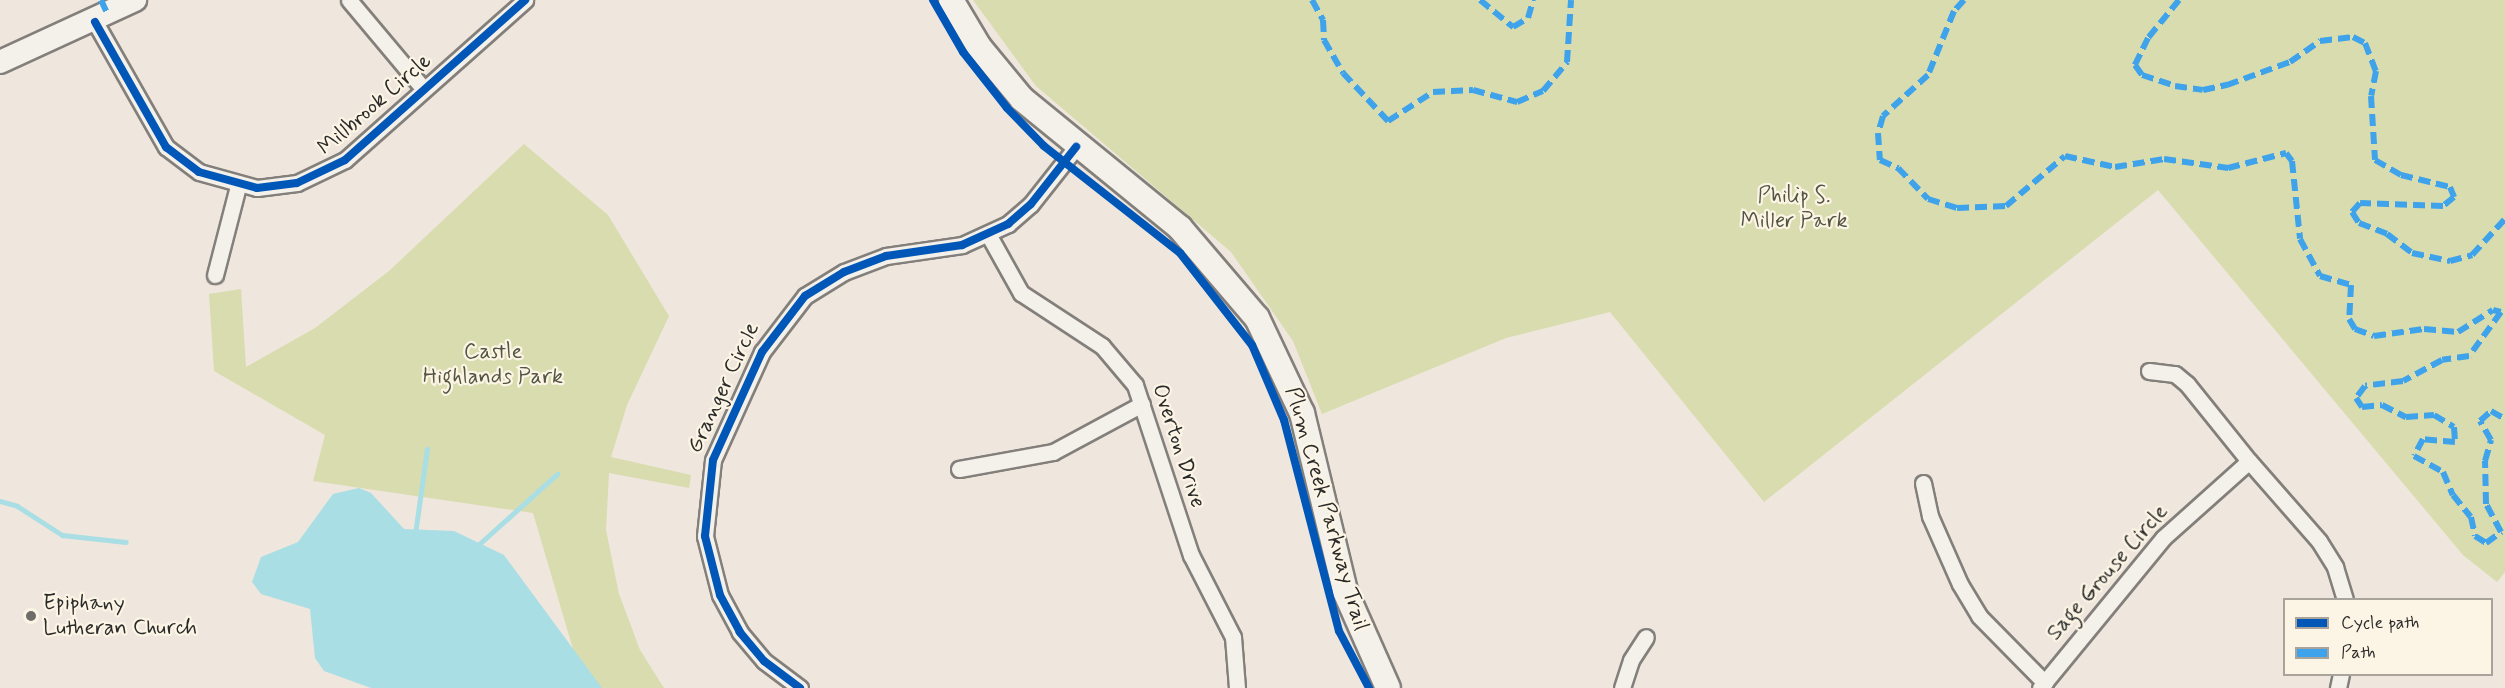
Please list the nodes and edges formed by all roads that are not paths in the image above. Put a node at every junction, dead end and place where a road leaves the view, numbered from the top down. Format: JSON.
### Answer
{"nodes":[{"id":1,"x":135,"y":0,"type":"edge"},
{"id":2,"x":349,"y":0,"type":"edge"},
{"id":3,"x":525,"y":0,"type":"edge"},
{"id":4,"x":951,"y":0,"type":"edge"},
{"id":5,"x":101,"y":12,"type":"edge"},
{"id":6,"x":0,"y":62,"type":"edge"},
{"id":7,"x":422,"y":87,"type":"junction"},
{"id":8,"x":1076,"y":147,"type":"junction"},
{"id":9,"x":238,"y":186,"type":"junction"},
{"id":10,"x":988,"y":234,"type":"junction"},
{"id":11,"x":215,"y":275,"type":"dead end"},
{"id":12,"x":2149,"y":371,"type":"dead end"},
{"id":13,"x":1142,"y":404,"type":"junction"},
{"id":14,"x":2249,"y":460,"type":"junction"},
{"id":15,"x":958,"y":469,"type":"dead end"},
{"id":16,"x":1923,"y":483,"type":"dead end"},
{"id":17,"x":2344,"y":598,"type":"edge"},
{"id":18,"x":1646,"y":637,"type":"dead end"},
{"id":19,"x":2042,"y":685,"type":"edge"},
{"id":20,"x":800,"y":688,"type":"edge"},
{"id":21,"x":1237,"y":688,"type":"edge"},
{"id":22,"x":1388,"y":688,"type":"edge"},
{"id":23,"x":1622,"y":688,"type":"edge"}],
"edges":[{"from":1,"to":5,"type":"street"},
{"from":2,"to":7,"type":"street"},
{"from":3,"to":7,"type":"street","name":"Millbrook Circle"},
{"from":4,"to":8,"type":"main road"},
{"from":5,"to":6,"type":"street"},
{"from":5,"to":9,"type":"street","name":"Millbrook Circle"},
{"from":7,"to":9,"type":"street","name":"Millbrook Circle"},
{"from":8,"to":10,"type":"street","name":"Granger Circle"},
{"from":8,"to":22,"type":"main road"},
{"from":9,"to":11,"type":"street"},
{"from":10,"to":13,"type":"street","name":"Overton Drive"},
{"from":10,"to":20,"type":"street","name":"Granger Circle"},
{"from":12,"to":14,"type":"street"},
{"from":13,"to":15,"type":"street"},
{"from":13,"to":21,"type":"street","name":"Overton Drive"},
{"from":14,"to":17,"type":"street"},
{"from":14,"to":19,"type":"street","name":"Sage Grouse Circle"},
{"from":16,"to":19,"type":"street"},
{"from":18,"to":23,"type":"street"}]}
